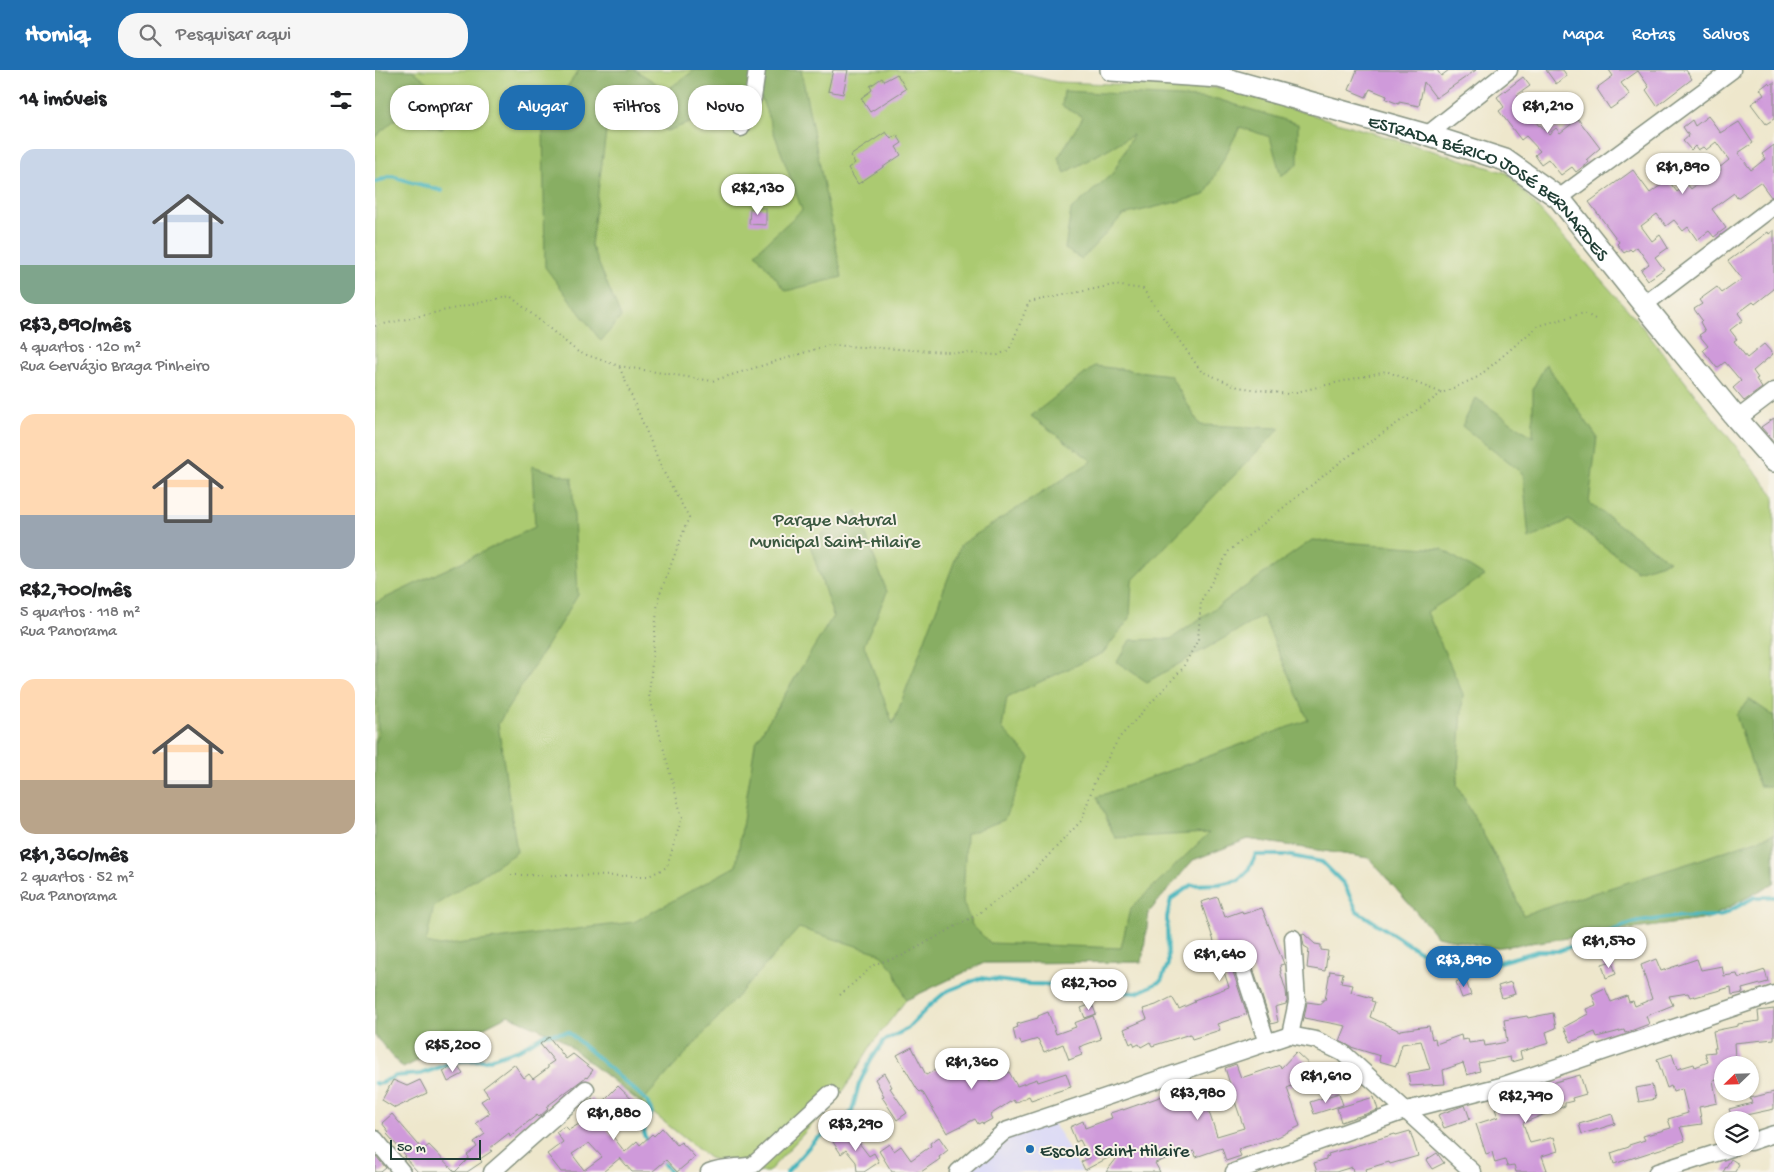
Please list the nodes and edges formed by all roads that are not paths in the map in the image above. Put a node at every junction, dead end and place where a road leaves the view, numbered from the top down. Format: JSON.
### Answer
{"nodes":[{"id":1,"x":757,"y":70,"type":"edge"},
{"id":2,"x":1111,"y":70,"type":"edge"},
{"id":3,"x":1509,"y":70,"type":"edge"},
{"id":4,"x":1732,"y":70,"type":"edge"},
{"id":5,"x":755,"y":85,"type":"edge"},
{"id":6,"x":1427,"y":135,"type":"junction"},
{"id":7,"x":1559,"y":198,"type":"junction"},
{"id":8,"x":1774,"y":206,"type":"edge"},
{"id":9,"x":1644,"y":305,"type":"junction"},
{"id":10,"x":1774,"y":391,"type":"edge"},
{"id":11,"x":1737,"y":419,"type":"junction"},
{"id":12,"x":1774,"y":461,"type":"edge"},
{"id":13,"x":1293,"y":938,"type":"dead end"},
{"id":14,"x":1239,"y":957,"type":"dead end"},
{"id":15,"x":1774,"y":994,"type":"edge"},
{"id":16,"x":1290,"y":1035,"type":"junction"},
{"id":17,"x":1267,"y":1043,"type":"junction"},
{"id":18,"x":586,"y":1089,"type":"dead end"},
{"id":19,"x":830,"y":1094,"type":"dead end"},
{"id":20,"x":1407,"y":1110,"type":"junction"},
{"id":21,"x":1774,"y":1134,"type":"edge"},
{"id":22,"x":375,"y":1139,"type":"edge"},
{"id":23,"x":1759,"y":1139,"type":"edge"},
{"id":24,"x":1714,"y":1154,"type":"edge"},
{"id":25,"x":402,"y":1172,"type":"edge"},
{"id":26,"x":492,"y":1172,"type":"edge"},
{"id":27,"x":709,"y":1172,"type":"edge"},
{"id":28,"x":958,"y":1172,"type":"edge"},
{"id":29,"x":1234,"y":1172,"type":"edge"},
{"id":30,"x":1473,"y":1172,"type":"edge"},
{"id":31,"x":1657,"y":1172,"type":"edge"}],
"edges":[{"from":1,"to":5,"type":"street"},
{"from":2,"to":6,"type":"main road","name":"ESTRADA BÉRICO JOSÉ BERNARDES"},
{"from":3,"to":6,"type":"street"},
{"from":4,"to":7,"type":"street"},
{"from":6,"to":7,"type":"main road","name":"ESTRADA BÉRICO JOSÉ BERNARDES"},
{"from":7,"to":9,"type":"main road","name":"ESTRADA BÉRICO JOSÉ BERNARDES"},
{"from":8,"to":9,"type":"street"},
{"from":9,"to":11,"type":"main road","name":"ESTRADA BÉRICO JOSÉ BERNARDES"},
{"from":10,"to":11,"type":"street"},
{"from":11,"to":12,"type":"main road","name":"ESTRADA BÉRICO JOSÉ BERNARDES"},
{"from":13,"to":16,"type":"street"},
{"from":14,"to":17,"type":"street"},
{"from":15,"to":20,"type":"street"},
{"from":16,"to":17,"type":"street"},
{"from":16,"to":20,"type":"street"},
{"from":17,"to":28,"type":"street"},
{"from":18,"to":26,"type":"street"},
{"from":19,"to":27,"type":"street"},
{"from":20,"to":29,"type":"street"},
{"from":20,"to":30,"type":"street"},
{"from":21,"to":23,"type":"street"},
{"from":22,"to":25,"type":"street"},
{"from":24,"to":31,"type":"street"}]}
